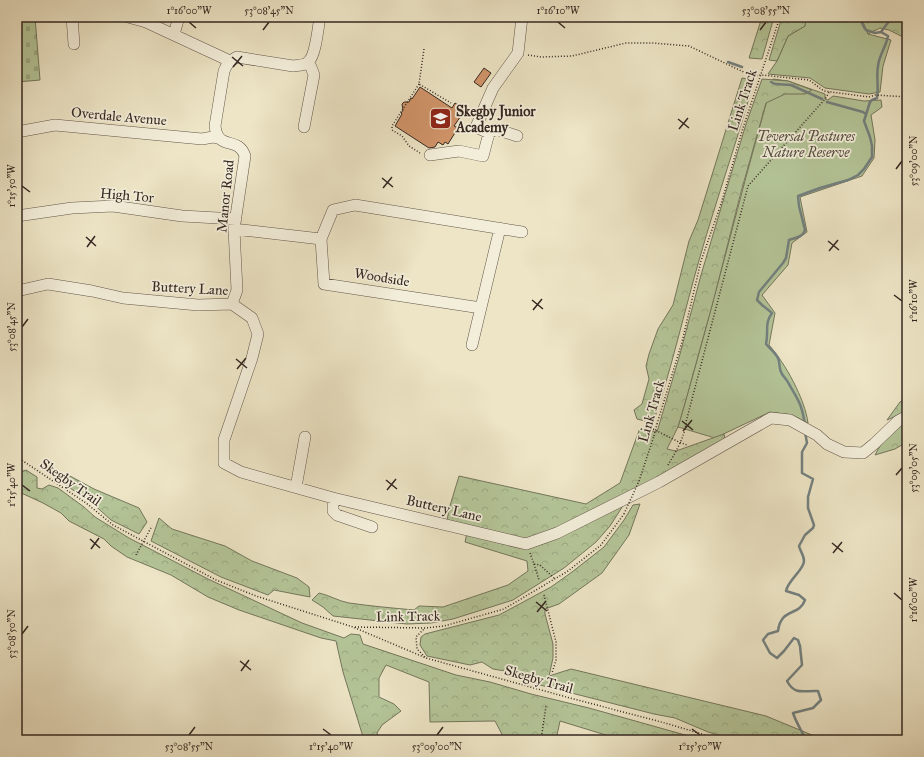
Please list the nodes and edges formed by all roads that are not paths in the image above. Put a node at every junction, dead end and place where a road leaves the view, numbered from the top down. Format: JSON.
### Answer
{"nodes":[{"id":1,"x":72,"y":17,"type":"edge"},
{"id":2,"x":128,"y":17,"type":"edge"},
{"id":3,"x":178,"y":17,"type":"edge"},
{"id":4,"x":522,"y":17,"type":"edge"},
{"id":5,"x":320,"y":22,"type":"edge"},
{"id":6,"x":174,"y":34,"type":"junction"},
{"id":7,"x":74,"y":44,"type":"dead end"},
{"id":8,"x":230,"y":61,"type":"junction"},
{"id":9,"x":308,"y":62,"type":"junction"},
{"id":10,"x":304,"y":127,"type":"dead end"},
{"id":11,"x":17,"y":132,"type":"edge"},
{"id":12,"x":489,"y":133,"type":"junction"},
{"id":13,"x":517,"y":136,"type":"dead end"},
{"id":14,"x":218,"y":138,"type":"junction"},
{"id":15,"x":430,"y":155,"type":"road end"},
{"id":16,"x":17,"y":216,"type":"edge"},
{"id":17,"x":235,"y":224,"type":"junction"},
{"id":18,"x":500,"y":228,"type":"junction"},
{"id":19,"x":522,"y":232,"type":"dead end"},
{"id":20,"x":321,"y":239,"type":"junction"},
{"id":21,"x":17,"y":291,"type":"edge"},
{"id":22,"x":232,"y":304,"type":"junction"},
{"id":23,"x":481,"y":308,"type":"junction"},
{"id":24,"x":472,"y":345,"type":"dead end"},
{"id":25,"x":907,"y":416,"type":"edge"},
{"id":26,"x":305,"y":437,"type":"dead end"},
{"id":27,"x":296,"y":487,"type":"junction"},
{"id":28,"x":333,"y":498,"type":"junction"},
{"id":29,"x":372,"y":527,"type":"dead end"}],
"edges":[{"from":1,"to":7,"type":"street"},
{"from":2,"to":6,"type":"street"},
{"from":3,"to":6,"type":"street"},
{"from":4,"to":12,"type":"street"},
{"from":5,"to":9,"type":"street"},
{"from":6,"to":8,"type":"street"},
{"from":8,"to":9,"type":"street"},
{"from":8,"to":14,"type":"street"},
{"from":9,"to":10,"type":"street"},
{"from":11,"to":14,"type":"street","name":"Overdale Avenue"},
{"from":12,"to":13,"type":"street"},
{"from":12,"to":15,"type":"street"},
{"from":14,"to":17,"type":"street","name":"Manor Road"},
{"from":16,"to":17,"type":"street","name":"High Tor"},
{"from":17,"to":20,"type":"street"},
{"from":17,"to":22,"type":"street","name":"Manor Road"},
{"from":18,"to":19,"type":"street","name":"Woodside"},
{"from":18,"to":20,"type":"street","name":"Woodside"},
{"from":18,"to":23,"type":"street"},
{"from":20,"to":23,"type":"street","name":"Woodside"},
{"from":21,"to":22,"type":"street","name":"Buttery Lane"},
{"from":22,"to":27,"type":"street","name":"Buttery Lane"},
{"from":23,"to":24,"type":"street"},
{"from":25,"to":28,"type":"street","name":"Buttery Lane"},
{"from":26,"to":27,"type":"street"},
{"from":27,"to":28,"type":"street","name":"Buttery Lane"},
{"from":28,"to":29,"type":"street"}]}
